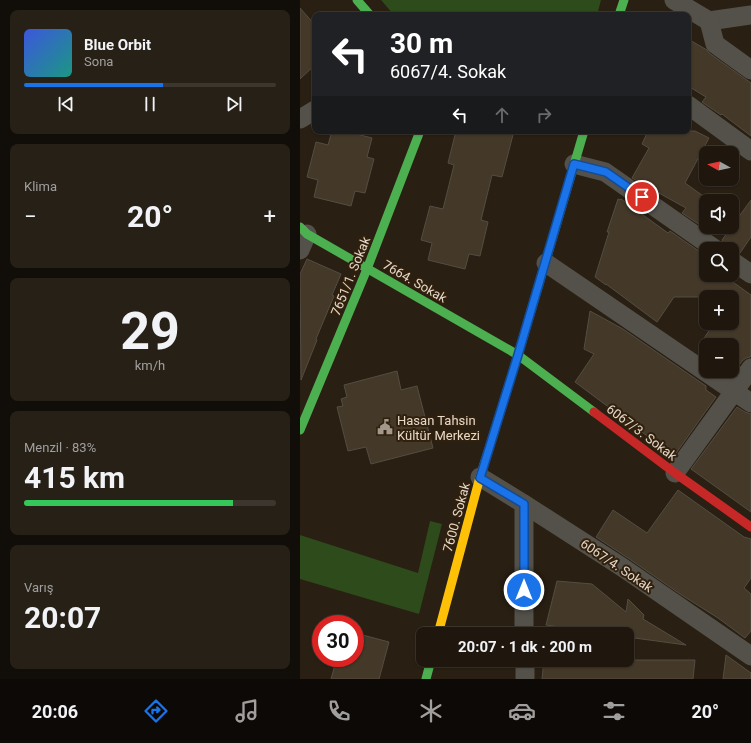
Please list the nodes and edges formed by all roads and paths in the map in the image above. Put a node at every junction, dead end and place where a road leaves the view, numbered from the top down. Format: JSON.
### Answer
{"nodes":[{"id":1,"x":357,"y":0,"type":"edge"},
{"id":2,"x":624,"y":0,"type":"edge"},
{"id":3,"x":674,"y":0,"type":"edge"},
{"id":4,"x":367,"y":12,"type":"edge"},
{"id":5,"x":620,"y":12,"type":"edge"},
{"id":6,"x":751,"y":16,"type":"edge"},
{"id":7,"x":709,"y":21,"type":"junction"},
{"id":8,"x":751,"y":70,"type":"edge"},
{"id":9,"x":691,"y":106,"type":"edge"},
{"id":10,"x":312,"y":112,"type":"edge"},
{"id":11,"x":300,"y":120,"type":"edge"},
{"id":12,"x":419,"y":134,"type":"edge"},
{"id":13,"x":583,"y":134,"type":"edge"},
{"id":14,"x":751,"y":151,"type":"edge"},
{"id":15,"x":574,"y":164,"type":"junction"},
{"id":16,"x":302,"y":237,"type":"edge"},
{"id":17,"x":705,"y":242,"type":"edge"},
{"id":18,"x":546,"y":263,"type":"junction"},
{"id":19,"x":739,"y":266,"type":"edge"},
{"id":20,"x":367,"y":269,"type":"junction"},
{"id":21,"x":751,"y":274,"type":"edge"},
{"id":22,"x":518,"y":355,"type":"junction"},
{"id":23,"x":751,"y":368,"type":"edge"},
{"id":24,"x":734,"y":391,"type":"junction"},
{"id":25,"x":751,"y":403,"type":"edge"},
{"id":26,"x":300,"y":430,"type":"edge"},
{"id":27,"x":675,"y":473,"type":"junction"},
{"id":28,"x":480,"y":478,"type":"junction"},
{"id":29,"x":524,"y":504,"type":"junction"},
{"id":30,"x":751,"y":527,"type":"edge"},
{"id":31,"x":440,"y":627,"type":"edge"},
{"id":32,"x":524,"y":627,"type":"edge"},
{"id":33,"x":751,"y":656,"type":"edge"},
{"id":34,"x":429,"y":667,"type":"edge"},
{"id":35,"x":525,"y":667,"type":"edge"},
{"id":36,"x":426,"y":679,"type":"edge"},
{"id":37,"x":525,"y":679,"type":"edge"}],
"edges":[{"from":1,"to":4,"type":"street"},
{"from":2,"to":5,"type":"street"},
{"from":3,"to":7,"type":"street"},
{"from":6,"to":7,"type":"street"},
{"from":7,"to":8,"type":"street"},
{"from":9,"to":14,"type":"street"},
{"from":10,"to":11,"type":"street"},
{"from":12,"to":20,"type":"street","name":"7651/1. Sokak"},
{"from":13,"to":15,"type":"street","name":"7600. Sokak"},
{"from":15,"to":17,"type":"street"},
{"from":15,"to":18,"type":"street","name":"7600. Sokak"},
{"from":16,"to":20,"type":"street","name":"7664. Sokak"},
{"from":18,"to":22,"type":"street","name":"7600. Sokak"},
{"from":18,"to":24,"type":"street"},
{"from":19,"to":21,"type":"street"},
{"from":20,"to":22,"type":"street","name":"7664. Sokak"},
{"from":20,"to":26,"type":"street","name":"7651/1. Sokak"},
{"from":22,"to":27,"type":"street","name":"6067/3. Sokak"},
{"from":22,"to":28,"type":"street","name":"7600. Sokak"},
{"from":23,"to":24,"type":"street"},
{"from":24,"to":25,"type":"street"},
{"from":24,"to":27,"type":"street"},
{"from":27,"to":30,"type":"street","name":"6067/3. Sokak"},
{"from":28,"to":29,"type":"street","name":"6067/4. Sokak"},
{"from":28,"to":31,"type":"street","name":"7600. Sokak"},
{"from":29,"to":32,"type":"street"},
{"from":29,"to":33,"type":"street","name":"6067/4. Sokak"},
{"from":34,"to":36,"type":"street"},
{"from":35,"to":37,"type":"street"}]}
